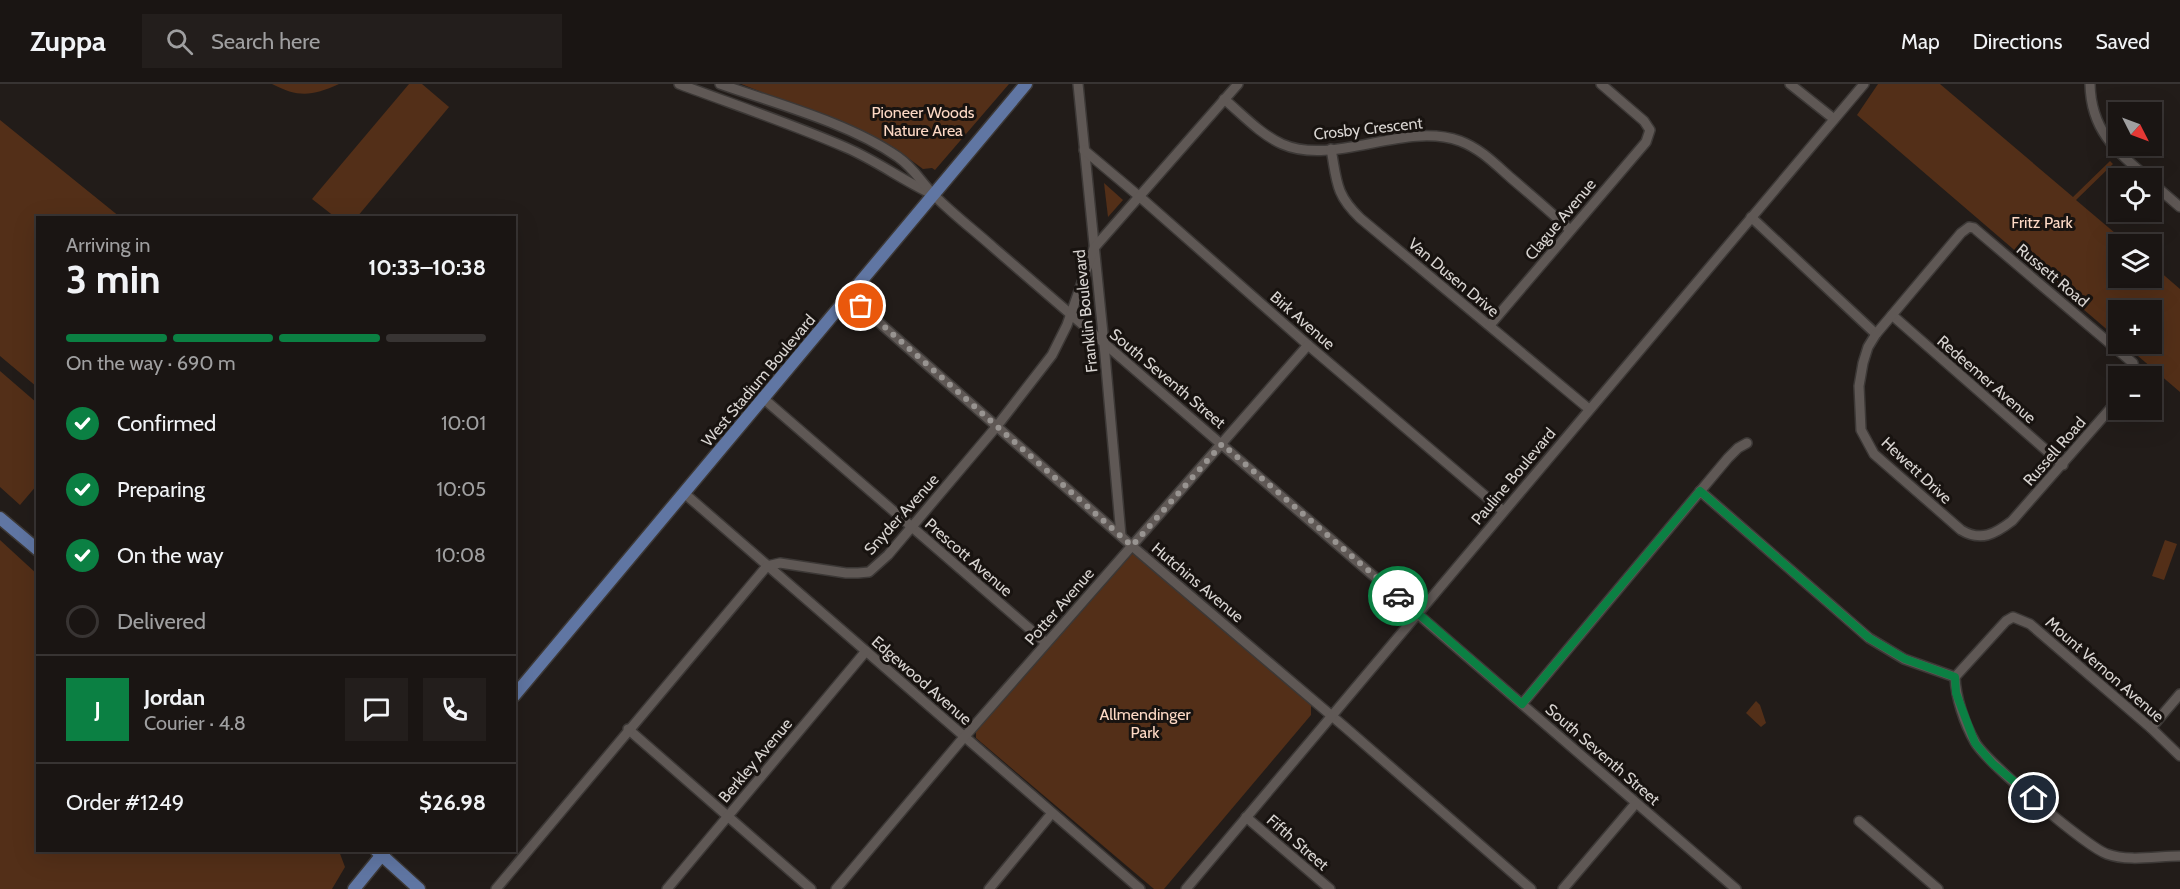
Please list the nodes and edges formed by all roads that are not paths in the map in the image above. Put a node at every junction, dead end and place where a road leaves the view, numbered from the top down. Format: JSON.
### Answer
{"nodes":[{"id":1,"x":679,"y":84,"type":"edge"},
{"id":2,"x":720,"y":84,"type":"edge"},
{"id":3,"x":1026,"y":84,"type":"edge"},
{"id":4,"x":1078,"y":84,"type":"edge"},
{"id":5,"x":1238,"y":84,"type":"edge"},
{"id":6,"x":1601,"y":84,"type":"edge"},
{"id":7,"x":1790,"y":84,"type":"edge"},
{"id":8,"x":1864,"y":84,"type":"edge"},
{"id":9,"x":2090,"y":84,"type":"edge"},
{"id":10,"x":1224,"y":99,"type":"junction"},
{"id":11,"x":1834,"y":119,"type":"junction"},
{"id":12,"x":1331,"y":149,"type":"junction"},
{"id":13,"x":1084,"y":150,"type":"junction"},
{"id":14,"x":2137,"y":168,"type":"edge"},
{"id":15,"x":2162,"y":191,"type":"edge"},
{"id":16,"x":934,"y":195,"type":"junction"},
{"id":17,"x":1140,"y":197,"type":"junction"},
{"id":18,"x":2180,"y":207,"type":"edge"},
{"id":19,"x":1751,"y":217,"type":"junction"},
{"id":20,"x":1969,"y":227,"type":"joint"},
{"id":21,"x":1570,"y":230,"type":"junction"},
{"id":22,"x":1094,"y":248,"type":"junction"},
{"id":23,"x":849,"y":296,"type":"junction"},
{"id":24,"x":1071,"y":314,"type":"junction"},
{"id":25,"x":1892,"y":315,"type":"junction"},
{"id":26,"x":1490,"y":325,"type":"junction"},
{"id":27,"x":1876,"y":334,"type":"junction"},
{"id":28,"x":1104,"y":344,"type":"junction"},
{"id":29,"x":1308,"y":345,"type":"junction"},
{"id":30,"x":2134,"y":366,"type":"edge"},
{"id":31,"x":764,"y":399,"type":"junction"},
{"id":32,"x":1588,"y":409,"type":"junction"},
{"id":33,"x":2108,"y":412,"type":"edge"},
{"id":34,"x":997,"y":426,"type":"junction"},
{"id":35,"x":1747,"y":443,"type":"dead end"},
{"id":36,"x":1222,"y":444,"type":"junction"},
{"id":37,"x":2063,"y":465,"type":"junction"},
{"id":38,"x":1700,"y":491,"type":"junction"},
{"id":39,"x":684,"y":493,"type":"junction"},
{"id":40,"x":1503,"y":511,"type":"junction"},
{"id":41,"x":0,"y":518,"type":"edge"},
{"id":42,"x":2012,"y":521,"type":"joint"},
{"id":43,"x":912,"y":527,"type":"junction"},
{"id":44,"x":1121,"y":536,"type":"junction"},
{"id":45,"x":1132,"y":546,"type":"junction"},
{"id":46,"x":36,"y":548,"type":"edge"},
{"id":47,"x":767,"y":566,"type":"junction"},
{"id":48,"x":1418,"y":613,"type":"junction"},
{"id":49,"x":1046,"y":643,"type":"junction"},
{"id":50,"x":866,"y":651,"type":"junction"},
{"id":51,"x":1955,"y":677,"type":"junction"},
{"id":52,"x":2180,"y":693,"type":"edge"},
{"id":53,"x":516,"y":694,"type":"edge"},
{"id":54,"x":1522,"y":704,"type":"junction"},
{"id":55,"x":1332,"y":715,"type":"junction"},
{"id":56,"x":2151,"y":728,"type":"junction"},
{"id":57,"x":628,"y":729,"type":"junction"},
{"id":58,"x":964,"y":736,"type":"junction"},
{"id":59,"x":2180,"y":756,"type":"edge"},
{"id":60,"x":1636,"y":802,"type":"junction"},
{"id":61,"x":1052,"y":813,"type":"junction"},
{"id":62,"x":728,"y":816,"type":"junction"},
{"id":63,"x":1246,"y":817,"type":"junction"},
{"id":64,"x":1859,"y":821,"type":"dead end"},
{"id":65,"x":381,"y":852,"type":"edge"},
{"id":66,"x":2180,"y":856,"type":"edge"},
{"id":67,"x":354,"y":889,"type":"edge"},
{"id":68,"x":419,"y":889,"type":"edge"},
{"id":69,"x":496,"y":889,"type":"edge"},
{"id":70,"x":667,"y":889,"type":"edge"},
{"id":71,"x":811,"y":889,"type":"edge"},
{"id":72,"x":836,"y":889,"type":"edge"},
{"id":73,"x":989,"y":889,"type":"edge"},
{"id":74,"x":1140,"y":889,"type":"edge"},
{"id":75,"x":1186,"y":889,"type":"edge"},
{"id":76,"x":1330,"y":889,"type":"edge"},
{"id":77,"x":1531,"y":889,"type":"edge"},
{"id":78,"x":1563,"y":889,"type":"edge"},
{"id":79,"x":1736,"y":889,"type":"edge"},
{"id":80,"x":1938,"y":889,"type":"edge"}],
"edges":[{"from":1,"to":16,"type":"street","name":"South Seventh Street"},
{"from":2,"to":16,"type":"street","name":"South Seventh Street"},
{"from":3,"to":16,"type":"main road","name":"West Stadium Boulevard"},
{"from":4,"to":13,"type":"street","name":"Franklin Boulevard"},
{"from":5,"to":10,"type":"street","name":"Snyder Avenue"},
{"from":6,"to":21,"type":"street","name":"Clague Avenue"},
{"from":7,"to":11,"type":"street"},
{"from":8,"to":11,"type":"street","name":"Pauline Boulevard"},
{"from":9,"to":14,"type":"street"},
{"from":10,"to":12,"type":"street","name":"Crosby Crescent"},
{"from":10,"to":17,"type":"street","name":"Snyder Avenue"},
{"from":11,"to":19,"type":"street","name":"Pauline Boulevard"},
{"from":12,"to":21,"type":"street","name":"Crosby Crescent"},
{"from":12,"to":26,"type":"street","name":"Van Dusen Drive"},
{"from":13,"to":17,"type":"street","name":"Birk Avenue"},
{"from":13,"to":22,"type":"street","name":"Franklin Boulevard"},
{"from":15,"to":18,"type":"street"},
{"from":16,"to":23,"type":"main road","name":"West Stadium Boulevard"},
{"from":16,"to":24,"type":"street","name":"South Seventh Street"},
{"from":17,"to":22,"type":"street","name":"Snyder Avenue"},
{"from":17,"to":29,"type":"street","name":"Birk Avenue"},
{"from":19,"to":27,"type":"street"},
{"from":19,"to":32,"type":"street","name":"Pauline Boulevard"},
{"from":20,"to":25,"type":"street","name":"Hewett Drive"},
{"from":20,"to":30,"type":"street","name":"Russett Road"},
{"from":21,"to":26,"type":"street","name":"Clague Avenue"},
{"from":22,"to":24,"type":"street","name":"Snyder Avenue"},
{"from":22,"to":28,"type":"street","name":"Franklin Boulevard"},
{"from":23,"to":31,"type":"main road","name":"West Stadium Boulevard"},
{"from":23,"to":34,"type":"street","name":"Hutchins Avenue"},
{"from":24,"to":28,"type":"street","name":"South Seventh Street"},
{"from":24,"to":34,"type":"street","name":"Snyder Avenue"},
{"from":25,"to":27,"type":"street","name":"Hewett Drive"},
{"from":25,"to":37,"type":"street","name":"Redeemer Avenue"},
{"from":26,"to":32,"type":"street","name":"Van Dusen Drive"},
{"from":27,"to":42,"type":"street","name":"Hewett Drive"},
{"from":28,"to":36,"type":"street","name":"South Seventh Street"},
{"from":28,"to":44,"type":"street","name":"Franklin Boulevard"},
{"from":29,"to":36,"type":"street","name":"Potter Avenue"},
{"from":29,"to":40,"type":"street","name":"Birk Avenue"},
{"from":31,"to":39,"type":"main road","name":"West Stadium Boulevard"},
{"from":31,"to":43,"type":"street","name":"Prescott Avenue"},
{"from":32,"to":40,"type":"street","name":"Pauline Boulevard"},
{"from":33,"to":37,"type":"street","name":"Russell Road"},
{"from":34,"to":43,"type":"street","name":"Snyder Avenue"},
{"from":34,"to":44,"type":"street","name":"Hutchins Avenue"},
{"from":35,"to":38,"type":"street"},
{"from":36,"to":45,"type":"street","name":"Potter Avenue"},
{"from":36,"to":48,"type":"street","name":"South Seventh Street"},
{"from":37,"to":42,"type":"street","name":"Russell Road"},
{"from":38,"to":51,"type":"street"},
{"from":38,"to":54,"type":"street"},
{"from":39,"to":47,"type":"street","name":"Edgewood Avenue"},
{"from":39,"to":53,"type":"main road","name":"West Stadium Boulevard"},
{"from":40,"to":48,"type":"street","name":"Pauline Boulevard"},
{"from":41,"to":46,"type":"main road"},
{"from":43,"to":47,"type":"street","name":"Snyder Avenue"},
{"from":43,"to":49,"type":"street","name":"Prescott Avenue"},
{"from":44,"to":45,"type":"street","name":"Hutchins Avenue"},
{"from":45,"to":49,"type":"street","name":"Potter Avenue"},
{"from":45,"to":55,"type":"street","name":"Hutchins Avenue"},
{"from":47,"to":50,"type":"street","name":"Edgewood Avenue"},
{"from":47,"to":57,"type":"street"},
{"from":48,"to":54,"type":"street","name":"South Seventh Street"},
{"from":48,"to":55,"type":"street","name":"Pauline Boulevard"},
{"from":49,"to":58,"type":"street","name":"Potter Avenue"},
{"from":50,"to":58,"type":"street","name":"Edgewood Avenue"},
{"from":50,"to":62,"type":"street","name":"Berkley Avenue"},
{"from":51,"to":56,"type":"street","name":"Mount Vernon Avenue"},
{"from":51,"to":66,"type":"street"},
{"from":52,"to":56,"type":"street"},
{"from":54,"to":60,"type":"street","name":"South Seventh Street"},
{"from":55,"to":63,"type":"street","name":"Pauline Boulevard"},
{"from":55,"to":77,"type":"street","name":"Hutchins Avenue"},
{"from":56,"to":59,"type":"street","name":"Mount Vernon Avenue"},
{"from":57,"to":62,"type":"street"},
{"from":57,"to":69,"type":"street"},
{"from":58,"to":61,"type":"street","name":"Edgewood Avenue"},
{"from":58,"to":72,"type":"street","name":"Potter Avenue"},
{"from":60,"to":78,"type":"street"},
{"from":60,"to":79,"type":"street","name":"South Seventh Street"},
{"from":61,"to":73,"type":"street"},
{"from":61,"to":74,"type":"street","name":"Edgewood Avenue"},
{"from":62,"to":70,"type":"street","name":"Berkley Avenue"},
{"from":62,"to":71,"type":"street"},
{"from":63,"to":75,"type":"street","name":"Pauline Boulevard"},
{"from":63,"to":76,"type":"street","name":"Fifth Street"},
{"from":64,"to":80,"type":"street"},
{"from":65,"to":67,"type":"main road"},
{"from":65,"to":68,"type":"main road"}]}
